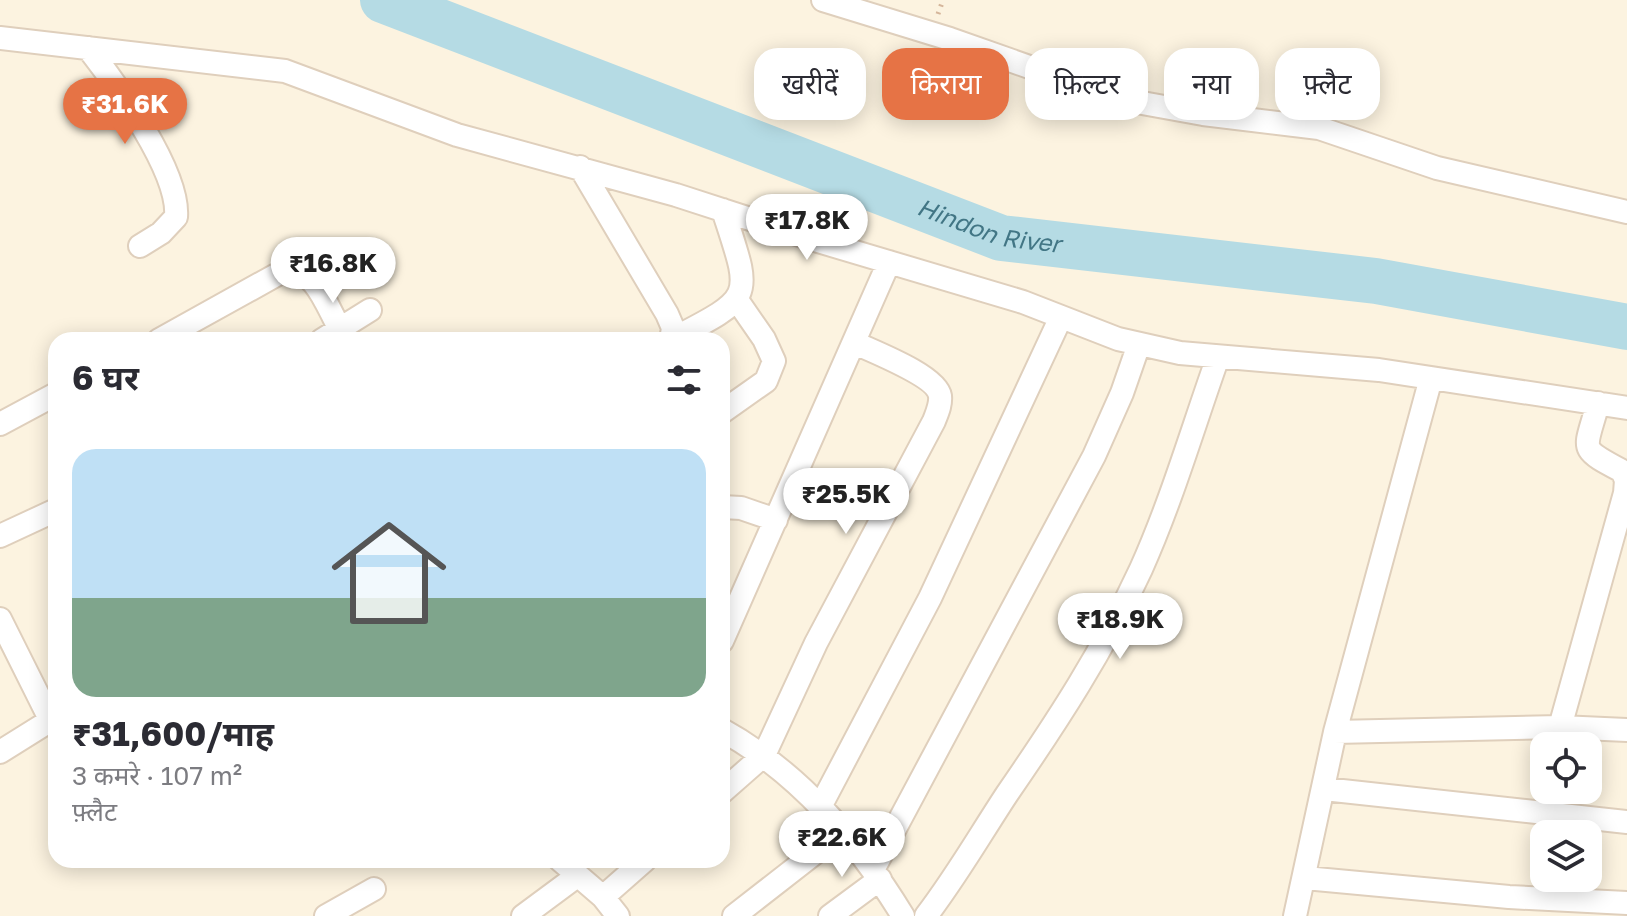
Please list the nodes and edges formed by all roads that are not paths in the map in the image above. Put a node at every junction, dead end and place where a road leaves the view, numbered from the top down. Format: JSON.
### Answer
{"nodes":[{"id":1,"x":823,"y":0,"type":"edge"},
{"id":2,"x":0,"y":38,"type":"edge"},
{"id":3,"x":88,"y":48,"type":"junction"},
{"id":4,"x":580,"y":167,"type":"junction"},
{"id":5,"x":723,"y":210,"type":"junction"},
{"id":6,"x":1627,"y":212,"type":"edge"},
{"id":7,"x":140,"y":246,"type":"dead end"},
{"id":8,"x":889,"y":262,"type":"junction"},
{"id":9,"x":737,"y":300,"type":"junction"},
{"id":10,"x":370,"y":310,"type":"dead end"},
{"id":11,"x":1061,"y":317,"type":"junction"},
{"id":12,"x":173,"y":332,"type":"edge"},
{"id":13,"x":327,"y":332,"type":"edge"},
{"id":14,"x":336,"y":332,"type":"edge"},
{"id":15,"x":672,"y":332,"type":"edge"},
{"id":16,"x":686,"y":332,"type":"edge"},
{"id":17,"x":855,"y":343,"type":"junction"},
{"id":18,"x":1139,"y":344,"type":"junction"},
{"id":19,"x":1218,"y":357,"type":"junction"},
{"id":20,"x":1431,"y":378,"type":"junction"},
{"id":21,"x":48,"y":398,"type":"edge"},
{"id":22,"x":1598,"y":403,"type":"junction"},
{"id":23,"x":730,"y":406,"type":"edge"},
{"id":24,"x":1627,"y":408,"type":"edge"},
{"id":25,"x":0,"y":424,"type":"edge"},
{"id":26,"x":730,"y":507,"type":"edge"},
{"id":27,"x":48,"y":516,"type":"edge"},
{"id":28,"x":776,"y":520,"type":"junction"},
{"id":29,"x":0,"y":536,"type":"edge"},
{"id":30,"x":0,"y":619,"type":"edge"},
{"id":31,"x":730,"y":623,"type":"edge"},
{"id":32,"x":48,"y":710,"type":"edge"},
{"id":33,"x":48,"y":722,"type":"edge"},
{"id":34,"x":1560,"y":727,"type":"junction"},
{"id":35,"x":1627,"y":730,"type":"edge"},
{"id":36,"x":1335,"y":732,"type":"junction"},
{"id":37,"x":730,"y":735,"type":"edge"},
{"id":38,"x":0,"y":752,"type":"edge"},
{"id":39,"x":764,"y":755,"type":"junction"},
{"id":40,"x":730,"y":785,"type":"edge"},
{"id":41,"x":1324,"y":789,"type":"junction"},
{"id":42,"x":821,"y":805,"type":"junction"},
{"id":43,"x":1627,"y":822,"type":"edge"},
{"id":44,"x":843,"y":831,"type":"junction"},
{"id":45,"x":568,"y":868,"type":"edge"},
{"id":46,"x":636,"y":868,"type":"edge"},
{"id":47,"x":877,"y":874,"type":"junction"},
{"id":48,"x":577,"y":876,"type":"junction"},
{"id":49,"x":1305,"y":878,"type":"junction"},
{"id":50,"x":374,"y":889,"type":"dead end"},
{"id":51,"x":603,"y":897,"type":"junction"},
{"id":52,"x":1627,"y":903,"type":"edge"},
{"id":53,"x":326,"y":916,"type":"edge"},
{"id":54,"x":523,"y":916,"type":"edge"},
{"id":55,"x":618,"y":916,"type":"edge"},
{"id":56,"x":734,"y":916,"type":"edge"},
{"id":57,"x":830,"y":916,"type":"edge"},
{"id":58,"x":903,"y":916,"type":"edge"},
{"id":59,"x":926,"y":916,"type":"edge"},
{"id":60,"x":1295,"y":916,"type":"edge"}],
"edges":[{"from":1,"to":6,"type":"street"},
{"from":2,"to":3,"type":"street"},
{"from":3,"to":4,"type":"street"},
{"from":3,"to":7,"type":"street"},
{"from":4,"to":5,"type":"street"},
{"from":4,"to":15,"type":"street"},
{"from":5,"to":8,"type":"street"},
{"from":5,"to":9,"type":"street"},
{"from":8,"to":11,"type":"street"},
{"from":8,"to":17,"type":"street"},
{"from":9,"to":16,"type":"street"},
{"from":9,"to":23,"type":"street"},
{"from":10,"to":14,"type":"street"},
{"from":11,"to":18,"type":"street"},
{"from":11,"to":42,"type":"street"},
{"from":12,"to":13,"type":"street"},
{"from":17,"to":28,"type":"street"},
{"from":17,"to":39,"type":"street"},
{"from":18,"to":19,"type":"street"},
{"from":18,"to":47,"type":"street"},
{"from":19,"to":20,"type":"street"},
{"from":19,"to":59,"type":"street"},
{"from":20,"to":22,"type":"street"},
{"from":20,"to":36,"type":"street"},
{"from":21,"to":25,"type":"street"},
{"from":22,"to":24,"type":"street"},
{"from":22,"to":34,"type":"street"},
{"from":26,"to":28,"type":"street"},
{"from":27,"to":29,"type":"street"},
{"from":28,"to":31,"type":"street"},
{"from":30,"to":32,"type":"street"},
{"from":33,"to":38,"type":"street"},
{"from":34,"to":35,"type":"street"},
{"from":34,"to":36,"type":"street"},
{"from":36,"to":41,"type":"street"},
{"from":37,"to":39,"type":"street"},
{"from":39,"to":40,"type":"street"},
{"from":39,"to":42,"type":"street"},
{"from":41,"to":43,"type":"street"},
{"from":41,"to":49,"type":"street"},
{"from":42,"to":44,"type":"street"},
{"from":44,"to":47,"type":"street"},
{"from":44,"to":56,"type":"street"},
{"from":45,"to":48,"type":"street"},
{"from":46,"to":51,"type":"street"},
{"from":47,"to":57,"type":"street"},
{"from":47,"to":58,"type":"street"},
{"from":48,"to":51,"type":"street"},
{"from":48,"to":54,"type":"street"},
{"from":49,"to":52,"type":"street"},
{"from":49,"to":60,"type":"street"},
{"from":50,"to":53,"type":"street"},
{"from":51,"to":55,"type":"street"}]}
